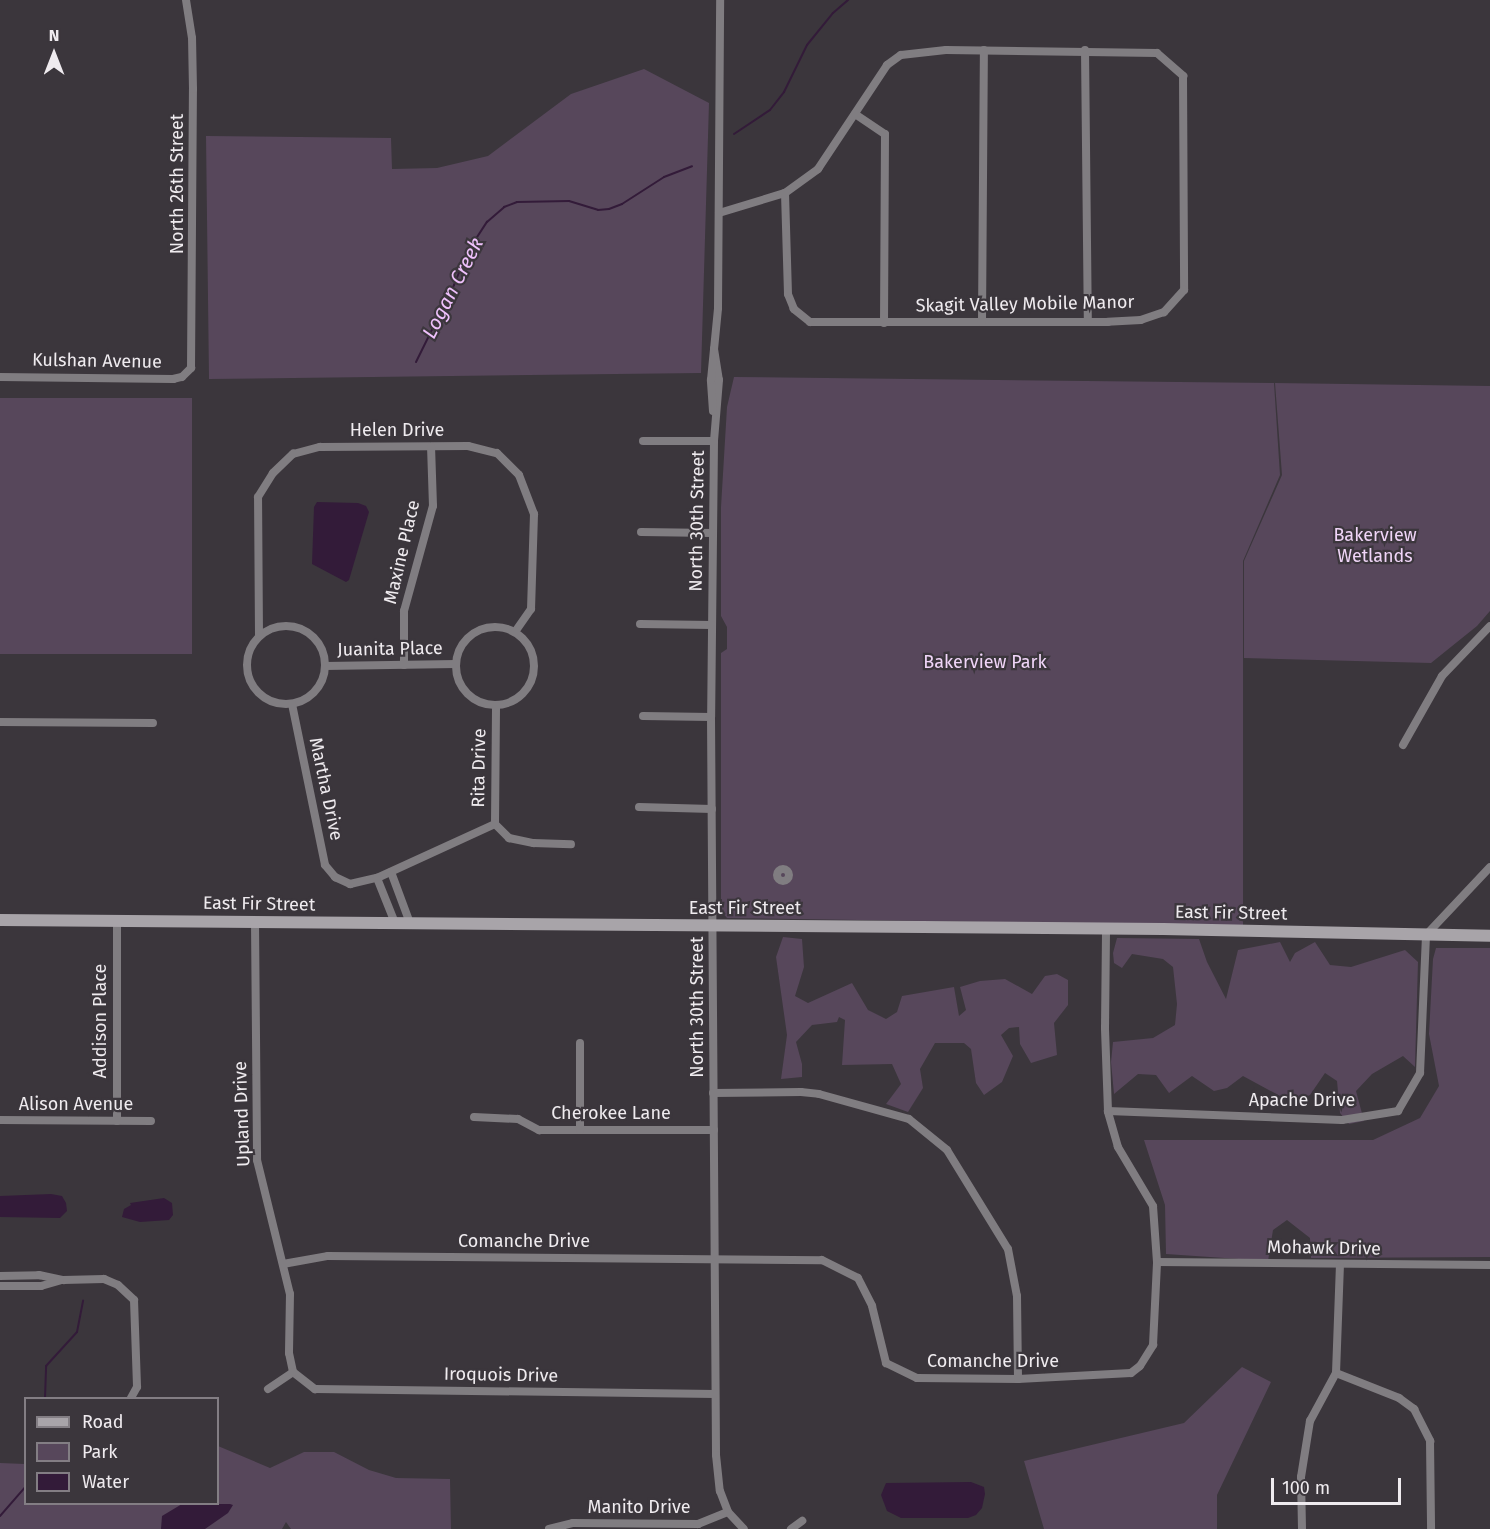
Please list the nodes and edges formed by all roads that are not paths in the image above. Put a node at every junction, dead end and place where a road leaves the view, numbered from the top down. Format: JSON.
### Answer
{"nodes":[{"id":1,"x":186,"y":0,"type":"edge"},
{"id":2,"x":720,"y":0,"type":"edge"},
{"id":3,"x":984,"y":50,"type":"junction"},
{"id":4,"x":1085,"y":50,"type":"junction"},
{"id":5,"x":855,"y":114,"type":"junction"},
{"id":6,"x":786,"y":193,"type":"junction"},
{"id":7,"x":719,"y":213,"type":"junction"},
{"id":8,"x":982,"y":322,"type":"junction"},
{"id":9,"x":1088,"y":322,"type":"junction"},
{"id":10,"x":884,"y":323,"type":"junction"},
{"id":11,"x":191,"y":368,"type":"joint"},
{"id":12,"x":0,"y":376,"type":"edge"},
{"id":13,"x":643,"y":441,"type":"dead end"},
{"id":14,"x":714,"y":441,"type":"junction"},
{"id":15,"x":431,"y":447,"type":"junction"},
{"id":16,"x":641,"y":532,"type":"dead end"},
{"id":17,"x":712,"y":533,"type":"junction"},
{"id":18,"x":640,"y":624,"type":"dead end"},
{"id":19,"x":712,"y":625,"type":"junction"},
{"id":20,"x":1490,"y":626,"type":"edge"},
{"id":21,"x":515,"y":632,"type":"junction"},
{"id":22,"x":259,"y":635,"type":"junction"},
{"id":23,"x":456,"y":664,"type":"junction"},
{"id":24,"x":404,"y":665,"type":"junction"},
{"id":25,"x":325,"y":666,"type":"junction"},
{"id":26,"x":291,"y":704,"type":"junction"},
{"id":27,"x":496,"y":706,"type":"junction"},
{"id":28,"x":643,"y":716,"type":"dead end"},
{"id":29,"x":711,"y":717,"type":"junction"},
{"id":30,"x":0,"y":722,"type":"edge"},
{"id":31,"x":153,"y":723,"type":"dead end"},
{"id":32,"x":1403,"y":745,"type":"dead end"},
{"id":33,"x":639,"y":807,"type":"dead end"},
{"id":34,"x":712,"y":809,"type":"junction"},
{"id":35,"x":495,"y":824,"type":"junction"},
{"id":36,"x":572,"y":844,"type":"dead end"},
{"id":37,"x":1490,"y":867,"type":"edge"},
{"id":38,"x":391,"y":872,"type":"junction"},
{"id":39,"x":336,"y":877,"type":"joint"},
{"id":40,"x":377,"y":878,"type":"junction"},
{"id":41,"x":0,"y":920,"type":"edge"},
{"id":42,"x":117,"y":920,"type":"junction"},
{"id":43,"x":255,"y":922,"type":"junction"},
{"id":44,"x":395,"y":923,"type":"junction"},
{"id":45,"x":410,"y":923,"type":"junction"},
{"id":46,"x":713,"y":926,"type":"junction"},
{"id":47,"x":1106,"y":929,"type":"junction"},
{"id":48,"x":1426,"y":935,"type":"junction"},
{"id":49,"x":1490,"y":936,"type":"edge"},
{"id":50,"x":580,"y":1043,"type":"dead end"},
{"id":51,"x":713,"y":1093,"type":"junction"},
{"id":52,"x":1108,"y":1111,"type":"junction"},
{"id":53,"x":474,"y":1117,"type":"dead end"},
{"id":54,"x":0,"y":1120,"type":"edge"},
{"id":55,"x":117,"y":1121,"type":"junction"},
{"id":56,"x":151,"y":1121,"type":"dead end"},
{"id":57,"x":580,"y":1130,"type":"junction"},
{"id":58,"x":714,"y":1130,"type":"junction"},
{"id":59,"x":715,"y":1259,"type":"junction"},
{"id":60,"x":1157,"y":1262,"type":"junction"},
{"id":61,"x":283,"y":1264,"type":"junction"},
{"id":62,"x":1340,"y":1264,"type":"junction"},
{"id":63,"x":1490,"y":1265,"type":"edge"},
{"id":64,"x":0,"y":1276,"type":"edge"},
{"id":65,"x":63,"y":1280,"type":"junction"},
{"id":66,"x":0,"y":1286,"type":"edge"},
{"id":67,"x":293,"y":1372,"type":"junction"},
{"id":68,"x":1336,"y":1373,"type":"junction"},
{"id":69,"x":1018,"y":1378,"type":"junction"},
{"id":70,"x":268,"y":1389,"type":"dead end"},
{"id":71,"x":715,"y":1394,"type":"junction"},
{"id":72,"x":132,"y":1397,"type":"edge"},
{"id":73,"x":728,"y":1512,"type":"junction"},
{"id":74,"x":802,"y":1521,"type":"dead end"},
{"id":75,"x":549,"y":1529,"type":"edge"},
{"id":76,"x":744,"y":1529,"type":"edge"},
{"id":77,"x":791,"y":1529,"type":"edge"},
{"id":78,"x":1302,"y":1529,"type":"edge"},
{"id":79,"x":1431,"y":1529,"type":"edge"}],
"edges":[{"from":1,"to":11,"type":"street","name":"North 26th Street"},
{"from":2,"to":7,"type":"street","name":"North 30th Street"},
{"from":3,"to":4,"type":"street","name":"Skagit Valley Mobile Manor"},
{"from":3,"to":5,"type":"street","name":"Skagit Valley Mobile Manor"},
{"from":3,"to":8,"type":"street"},
{"from":4,"to":9,"type":"street"},
{"from":4,"to":9,"type":"street","name":"Skagit Valley Mobile Manor"},
{"from":5,"to":6,"type":"street","name":"Skagit Valley Mobile Manor"},
{"from":5,"to":10,"type":"street"},
{"from":6,"to":7,"type":"street","name":"Skagit Valley Mobile Manor"},
{"from":6,"to":10,"type":"street","name":"Skagit Valley Mobile Manor"},
{"from":7,"to":14,"type":"street","name":"North 30th Street"},
{"from":8,"to":9,"type":"street","name":"Skagit Valley Mobile Manor"},
{"from":8,"to":10,"type":"street","name":"Skagit Valley Mobile Manor"},
{"from":11,"to":12,"type":"street","name":"Kulshan Avenue"},
{"from":13,"to":14,"type":"street"},
{"from":14,"to":17,"type":"street","name":"North 30th Street"},
{"from":15,"to":21,"type":"street","name":"Helen Drive"},
{"from":15,"to":22,"type":"street","name":"Helen Drive"},
{"from":15,"to":24,"type":"street","name":"Maxine Place"},
{"from":16,"to":17,"type":"street"},
{"from":17,"to":19,"type":"street","name":"North 30th Street"},
{"from":18,"to":19,"type":"street"},
{"from":19,"to":29,"type":"street","name":"North 30th Street"},
{"from":20,"to":32,"type":"street"},
{"from":21,"to":23,"type":"street"},
{"from":21,"to":27,"type":"street"},
{"from":22,"to":25,"type":"street"},
{"from":22,"to":26,"type":"street"},
{"from":23,"to":24,"type":"street","name":"Juanita Place"},
{"from":23,"to":27,"type":"street"},
{"from":24,"to":25,"type":"street","name":"Juanita Place"},
{"from":25,"to":26,"type":"street"},
{"from":26,"to":39,"type":"street","name":"Martha Drive"},
{"from":27,"to":35,"type":"street","name":"Rita Drive"},
{"from":28,"to":29,"type":"street"},
{"from":29,"to":34,"type":"street","name":"North 30th Street"},
{"from":30,"to":31,"type":"street"},
{"from":33,"to":34,"type":"street"},
{"from":34,"to":46,"type":"street","name":"North 30th Street"},
{"from":35,"to":36,"type":"street"},
{"from":35,"to":38,"type":"street","name":"Rita Drive"},
{"from":37,"to":48,"type":"street"},
{"from":38,"to":40,"type":"street","name":"Rita Drive"},
{"from":38,"to":45,"type":"street"},
{"from":39,"to":40,"type":"street","name":"Rita Drive"},
{"from":40,"to":44,"type":"street"},
{"from":41,"to":42,"type":"street","name":"East Fir Street"},
{"from":42,"to":43,"type":"street","name":"East Fir Street"},
{"from":42,"to":55,"type":"street","name":"Addison Place"},
{"from":43,"to":44,"type":"street","name":"East Fir Street"},
{"from":43,"to":61,"type":"street","name":"Upland Drive"},
{"from":44,"to":45,"type":"street","name":"East Fir Street"},
{"from":45,"to":46,"type":"street","name":"East Fir Street"},
{"from":46,"to":47,"type":"street","name":"East Fir Street"},
{"from":46,"to":51,"type":"street","name":"North 30th Street"},
{"from":47,"to":48,"type":"street","name":"East Fir Street"},
{"from":47,"to":52,"type":"street","name":"Comanche Drive"},
{"from":48,"to":49,"type":"street","name":"East Fir Street"},
{"from":48,"to":52,"type":"street","name":"Apache Drive"},
{"from":50,"to":57,"type":"street"},
{"from":51,"to":58,"type":"street","name":"North 30th Street"},
{"from":51,"to":69,"type":"street"},
{"from":52,"to":60,"type":"street","name":"Comanche Drive"},
{"from":53,"to":57,"type":"street","name":"Cherokee Lane"},
{"from":54,"to":55,"type":"street","name":"Alison Avenue"},
{"from":55,"to":56,"type":"street","name":"Alison Avenue"},
{"from":57,"to":58,"type":"street","name":"Cherokee Lane"},
{"from":58,"to":59,"type":"street","name":"North 30th Street"},
{"from":59,"to":61,"type":"street","name":"Comanche Drive"},
{"from":59,"to":69,"type":"street","name":"Comanche Drive"},
{"from":59,"to":71,"type":"street","name":"North 30th Street"},
{"from":60,"to":62,"type":"street","name":"Mohawk Drive"},
{"from":60,"to":69,"type":"street","name":"Comanche Drive"},
{"from":61,"to":67,"type":"street","name":"Upland Drive"},
{"from":62,"to":63,"type":"street","name":"Mohawk Drive"},
{"from":62,"to":68,"type":"street"},
{"from":64,"to":65,"type":"street"},
{"from":65,"to":66,"type":"street"},
{"from":65,"to":72,"type":"street"},
{"from":67,"to":70,"type":"street"},
{"from":67,"to":71,"type":"street","name":"Iroquois Drive"},
{"from":68,"to":78,"type":"street"},
{"from":68,"to":79,"type":"street"},
{"from":71,"to":73,"type":"street","name":"North 30th Street"},
{"from":73,"to":75,"type":"street","name":"Manito Drive"},
{"from":73,"to":76,"type":"street","name":"North 30th Street"},
{"from":74,"to":77,"type":"street"}]}
